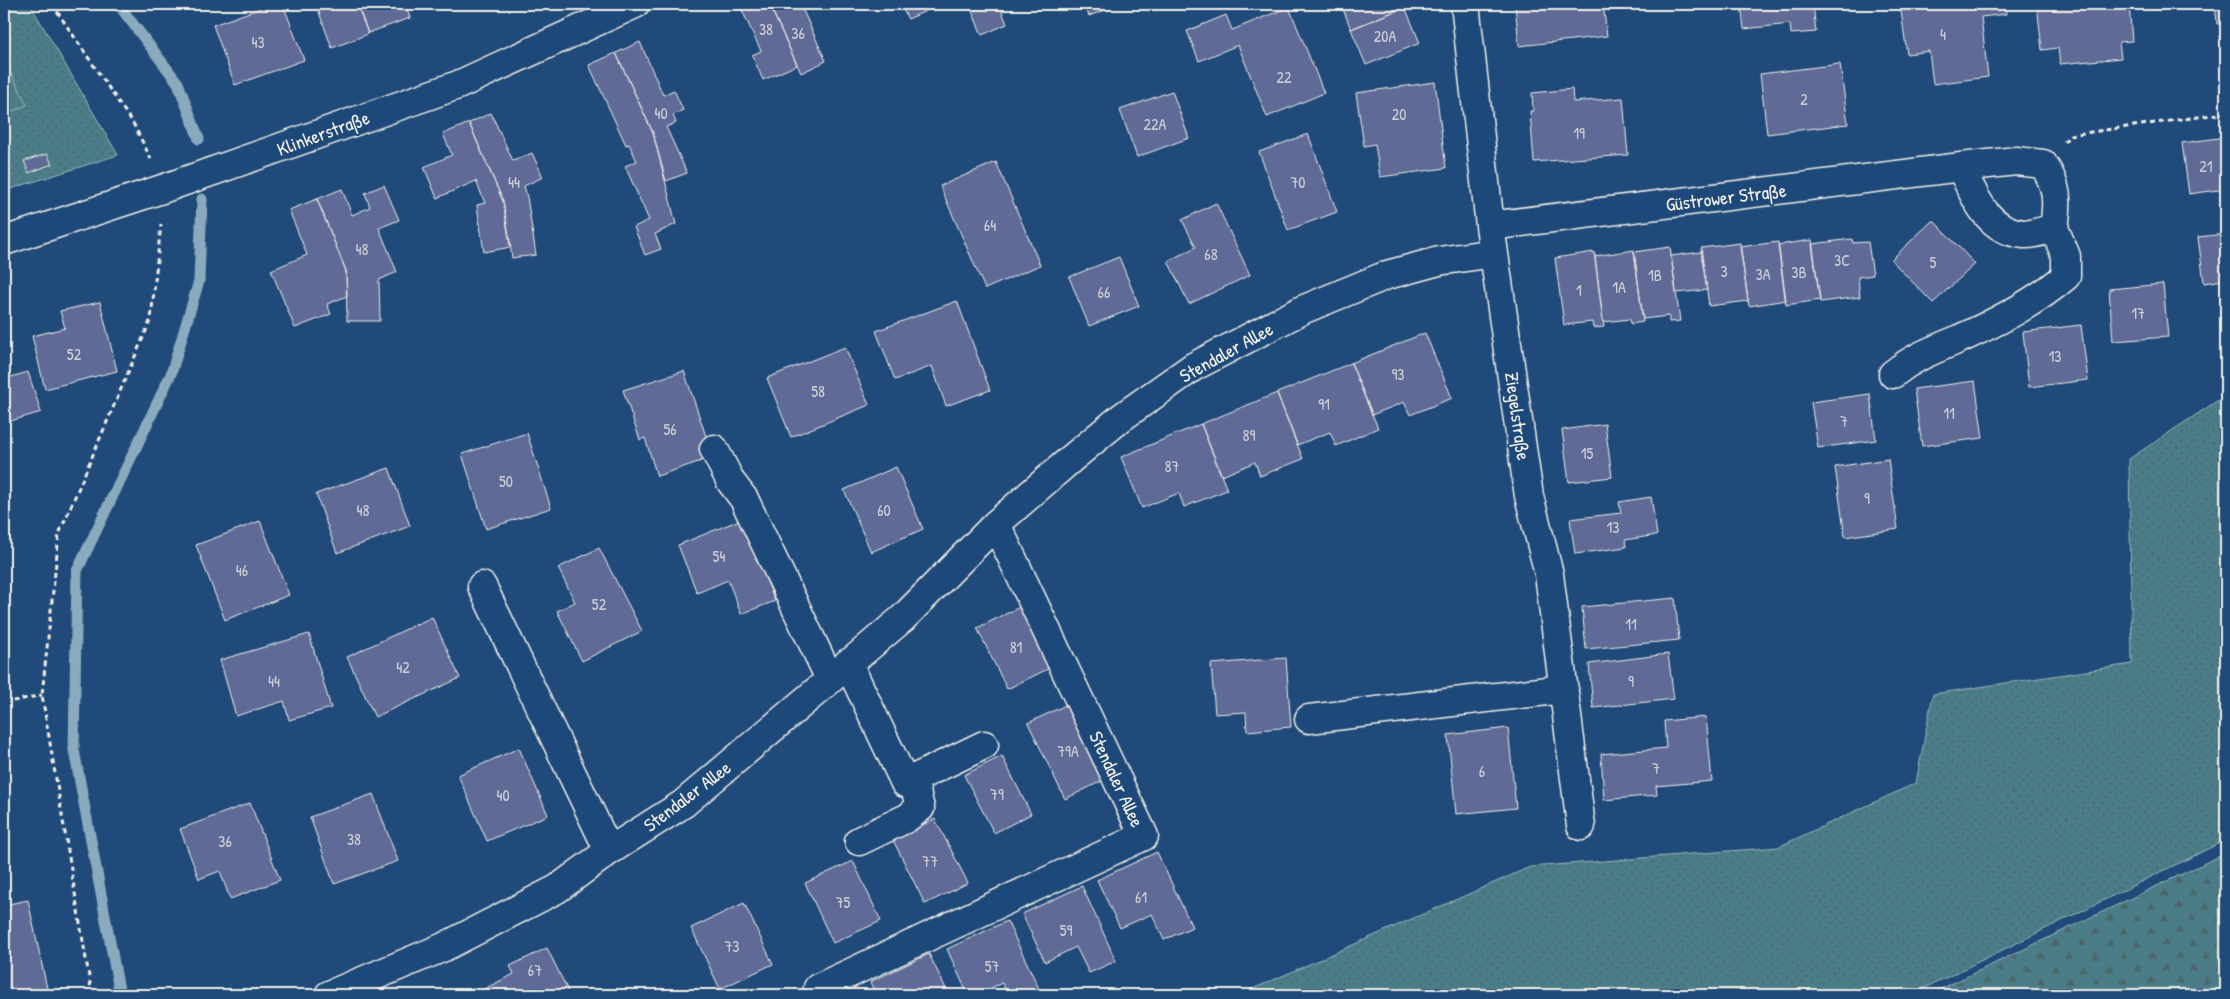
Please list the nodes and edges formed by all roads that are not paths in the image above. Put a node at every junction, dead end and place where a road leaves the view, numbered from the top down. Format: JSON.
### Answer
{"nodes":[{"id":1,"x":635,"y":4,"type":"edge"},
{"id":2,"x":1465,"y":4,"type":"edge"},
{"id":3,"x":1961,"y":167,"type":"junction"},
{"id":4,"x":1490,"y":226,"type":"junction"},
{"id":5,"x":2054,"y":228,"type":"junction"},
{"id":6,"x":4,"y":241,"type":"edge"},
{"id":7,"x":1494,"y":254,"type":"junction"},
{"id":8,"x":1893,"y":374,"type":"dead end"},
{"id":9,"x":714,"y":449,"type":"dead end"},
{"id":10,"x":996,"y":524,"type":"junction"},
{"id":11,"x":482,"y":586,"type":"dead end"},
{"id":12,"x":839,"y":671,"type":"junction"},
{"id":13,"x":1564,"y":690,"type":"junction"},
{"id":14,"x":1310,"y":719,"type":"dead end"},
{"id":15,"x":984,"y":745,"type":"dead end"},
{"id":16,"x":913,"y":779,"type":"junction"},
{"id":17,"x":1581,"y":826,"type":"dead end"},
{"id":18,"x":859,"y":841,"type":"dead end"},
{"id":19,"x":609,"y":851,"type":"junction"},
{"id":20,"x":329,"y":995,"type":"edge"},
{"id":21,"x":822,"y":995,"type":"edge"}],
"edges":[{"from":1,"to":6,"type":"street","name":"Klinkerstraße"},
{"from":2,"to":4,"type":"street","name":"Ziegelstraße"},
{"from":3,"to":4,"type":"street","name":"Güstrower Straße"},
{"from":3,"to":5,"type":"street"},
{"from":3,"to":5,"type":"street","name":"Güstrower Straße"},
{"from":4,"to":7,"type":"street","name":"Ziegelstraße"},
{"from":5,"to":8,"type":"street"},
{"from":7,"to":10,"type":"street","name":"Stendaler Allee"},
{"from":7,"to":13,"type":"street","name":"Ziegelstraße"},
{"from":9,"to":12,"type":"street"},
{"from":10,"to":12,"type":"street","name":"Stendaler Allee"},
{"from":10,"to":21,"type":"street","name":"Stendaler Allee"},
{"from":11,"to":19,"type":"street"},
{"from":12,"to":16,"type":"street"},
{"from":12,"to":19,"type":"street","name":"Stendaler Allee"},
{"from":13,"to":14,"type":"street"},
{"from":13,"to":17,"type":"street","name":"Ziegelstraße"},
{"from":15,"to":16,"type":"street"},
{"from":16,"to":18,"type":"street"},
{"from":19,"to":20,"type":"street","name":"Stendaler Allee"}]}
